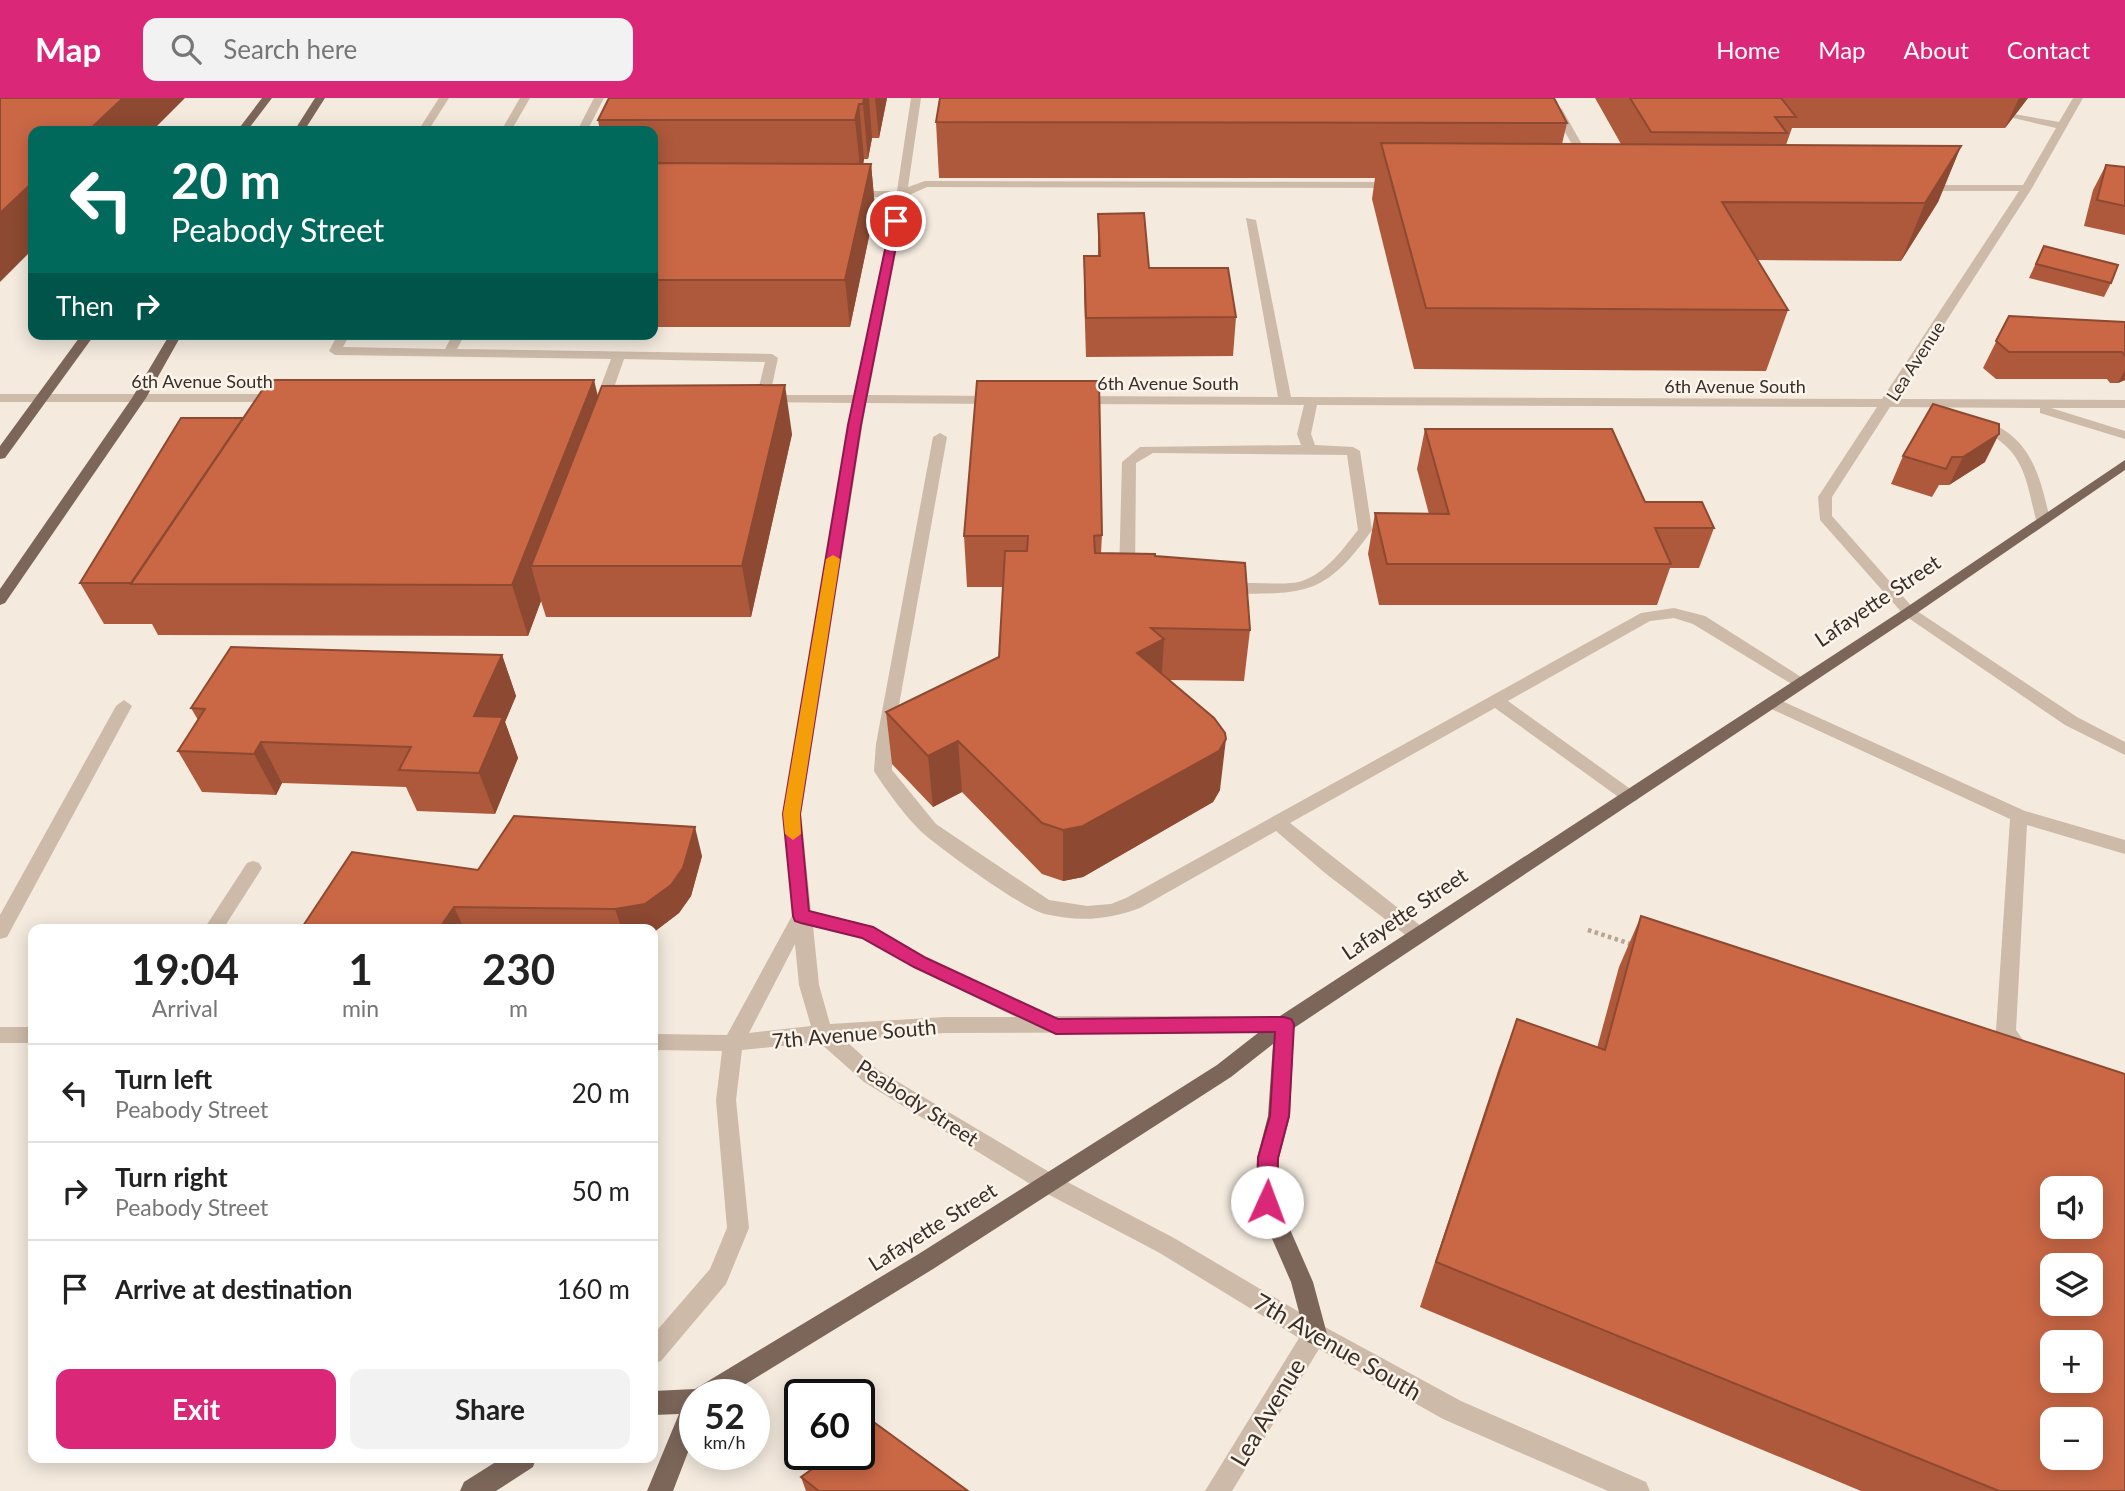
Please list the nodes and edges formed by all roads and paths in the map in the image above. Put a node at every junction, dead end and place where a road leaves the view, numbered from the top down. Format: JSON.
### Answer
{"nodes":[{"id":1,"x":267,"y":98,"type":"edge"},
{"id":2,"x":320,"y":98,"type":"edge"},
{"id":3,"x":444,"y":98,"type":"edge"},
{"id":4,"x":524,"y":98,"type":"edge"},
{"id":5,"x":599,"y":98,"type":"edge"},
{"id":6,"x":916,"y":98,"type":"edge"},
{"id":7,"x":2078,"y":98,"type":"edge"},
{"id":8,"x":1557,"y":109,"type":"edge"},
{"id":9,"x":2014,"y":117,"type":"dead end"},
{"id":10,"x":246,"y":126,"type":"edge"},
{"id":11,"x":302,"y":126,"type":"edge"},
{"id":12,"x":426,"y":126,"type":"edge"},
{"id":13,"x":509,"y":126,"type":"edge"},
{"id":14,"x":585,"y":126,"type":"edge"},
{"id":15,"x":2062,"y":127,"type":"junction"},
{"id":16,"x":1596,"y":178,"type":"edge"},
{"id":17,"x":1408,"y":185,"type":"edge"},
{"id":18,"x":1907,"y":188,"type":"edge"},
{"id":19,"x":2026,"y":188,"type":"junction"},
{"id":20,"x":833,"y":194,"type":"edge"},
{"id":21,"x":902,"y":194,"type":"junction"},
{"id":22,"x":1250,"y":220,"type":"dead end"},
{"id":23,"x":84,"y":340,"type":"edge"},
{"id":24,"x":172,"y":340,"type":"edge"},
{"id":25,"x":341,"y":340,"type":"edge"},
{"id":26,"x":456,"y":340,"type":"edge"},
{"id":27,"x":449,"y":353,"type":"junction"},
{"id":28,"x":619,"y":356,"type":"junction"},
{"id":29,"x":0,"y":398,"type":"edge"},
{"id":30,"x":41,"y":398,"type":"junction"},
{"id":31,"x":138,"y":398,"type":"junction"},
{"id":32,"x":299,"y":398,"type":"edge"},
{"id":33,"x":603,"y":399,"type":"edge"},
{"id":34,"x":859,"y":400,"type":"junction"},
{"id":35,"x":1010,"y":400,"type":"edge"},
{"id":36,"x":1065,"y":400,"type":"edge"},
{"id":37,"x":1285,"y":401,"type":"junction"},
{"id":38,"x":1311,"y":401,"type":"junction"},
{"id":39,"x":1887,"y":404,"type":"junction"},
{"id":40,"x":2125,"y":404,"type":"edge"},
{"id":41,"x":1916,"y":405,"type":"junction"},
{"id":42,"x":2029,"y":405,"type":"junction"},
{"id":43,"x":2125,"y":436,"type":"edge"},
{"id":44,"x":940,"y":437,"type":"dead end"},
{"id":45,"x":1309,"y":449,"type":"junction"},
{"id":46,"x":0,"y":455,"type":"edge"},
{"id":47,"x":2125,"y":464,"type":"edge"},
{"id":48,"x":2043,"y":520,"type":"junction"},
{"id":49,"x":1204,"y":589,"type":"edge"},
{"id":50,"x":1137,"y":590,"type":"edge"},
{"id":51,"x":0,"y":600,"type":"edge"},
{"id":52,"x":1909,"y":612,"type":"junction"},
{"id":53,"x":1801,"y":682,"type":"junction"},
{"id":54,"x":1496,"y":701,"type":"junction"},
{"id":55,"x":1771,"y":702,"type":"junction"},
{"id":56,"x":124,"y":706,"type":"dead end"},
{"id":57,"x":2125,"y":749,"type":"edge"},
{"id":58,"x":1630,"y":797,"type":"junction"},
{"id":59,"x":2019,"y":816,"type":"junction"},
{"id":60,"x":1278,"y":823,"type":"junction"},
{"id":61,"x":2125,"y":847,"type":"edge"},
{"id":62,"x":253,"y":868,"type":"dead end"},
{"id":63,"x":801,"y":916,"type":"junction"},
{"id":64,"x":216,"y":924,"type":"edge"},
{"id":65,"x":1588,"y":930,"type":"dead end"},
{"id":66,"x":0,"y":932,"type":"edge"},
{"id":67,"x":1419,"y":935,"type":"junction"},
{"id":68,"x":1641,"y":948,"type":"edge"},
{"id":69,"x":1284,"y":1024,"type":"junction"},
{"id":70,"x":1056,"y":1026,"type":"junction"},
{"id":71,"x":823,"y":1033,"type":"junction"},
{"id":72,"x":0,"y":1035,"type":"edge"},
{"id":73,"x":28,"y":1035,"type":"edge"},
{"id":74,"x":658,"y":1042,"type":"edge"},
{"id":75,"x":733,"y":1043,"type":"junction"},
{"id":76,"x":2040,"y":1066,"type":"edge"},
{"id":77,"x":1048,"y":1183,"type":"junction"},
{"id":78,"x":1315,"y":1334,"type":"junction"},
{"id":79,"x":658,"y":1347,"type":"edge"},
{"id":80,"x":731,"y":1379,"type":"edge"},
{"id":81,"x":679,"y":1402,"type":"edge"},
{"id":82,"x":658,"y":1403,"type":"edge"},
{"id":83,"x":679,"y":1443,"type":"edge"},
{"id":84,"x":516,"y":1463,"type":"edge"},
{"id":85,"x":473,"y":1491,"type":"edge"},
{"id":86,"x":660,"y":1491,"type":"edge"},
{"id":87,"x":1218,"y":1491,"type":"edge"},
{"id":88,"x":1637,"y":1491,"type":"edge"}],
"edges":[{"from":1,"to":10,"type":"main road"},
{"from":2,"to":11,"type":"main road"},
{"from":3,"to":12,"type":"street"},
{"from":4,"to":13,"type":"street"},
{"from":5,"to":14,"type":"street"},
{"from":6,"to":21,"type":"street"},
{"from":7,"to":15,"type":"street","name":"Lea Avenue"},
{"from":8,"to":16,"type":"street"},
{"from":9,"to":15,"type":"street"},
{"from":15,"to":19,"type":"street","name":"Lea Avenue"},
{"from":17,"to":21,"type":"street"},
{"from":18,"to":19,"type":"street"},
{"from":19,"to":39,"type":"street","name":"Lea Avenue"},
{"from":20,"to":21,"type":"street"},
{"from":21,"to":34,"type":"street"},
{"from":22,"to":37,"type":"street"},
{"from":23,"to":30,"type":"main road"},
{"from":24,"to":31,"type":"main road"},
{"from":25,"to":27,"type":"street"},
{"from":26,"to":27,"type":"street"},
{"from":27,"to":28,"type":"street"},
{"from":28,"to":33,"type":"street"},
{"from":28,"to":34,"type":"street"},
{"from":29,"to":30,"type":"street","name":"6th Avenue South"},
{"from":30,"to":31,"type":"street","name":"6th Avenue South"},
{"from":30,"to":46,"type":"main road"},
{"from":31,"to":32,"type":"street","name":"6th Avenue South"},
{"from":31,"to":51,"type":"main road"},
{"from":34,"to":35,"type":"street"},
{"from":34,"to":63,"type":"street"},
{"from":36,"to":37,"type":"street","name":"6th Avenue South"},
{"from":37,"to":38,"type":"street","name":"6th Avenue South"},
{"from":38,"to":39,"type":"street","name":"6th Avenue South"},
{"from":38,"to":45,"type":"street"},
{"from":39,"to":41,"type":"street","name":"6th Avenue South"},
{"from":39,"to":52,"type":"street","name":"Lea Avenue"},
{"from":40,"to":42,"type":"street","name":"6th Avenue South"},
{"from":41,"to":42,"type":"street","name":"6th Avenue South"},
{"from":41,"to":48,"type":"street"},
{"from":42,"to":43,"type":"street"},
{"from":44,"to":60,"type":"street"},
{"from":45,"to":49,"type":"street"},
{"from":45,"to":50,"type":"street"},
{"from":47,"to":48,"type":"main road","name":"Lafayette Street"},
{"from":48,"to":52,"type":"main road","name":"Lafayette Street"},
{"from":52,"to":53,"type":"main road","name":"Lafayette Street"},
{"from":52,"to":57,"type":"street","name":"Lea Avenue"},
{"from":53,"to":54,"type":"street"},
{"from":53,"to":55,"type":"main road","name":"Lafayette Street"},
{"from":54,"to":58,"type":"street"},
{"from":54,"to":60,"type":"street"},
{"from":55,"to":58,"type":"main road","name":"Lafayette Street"},
{"from":55,"to":59,"type":"street"},
{"from":56,"to":66,"type":"street"},
{"from":58,"to":67,"type":"main road","name":"Lafayette Street"},
{"from":59,"to":61,"type":"street"},
{"from":59,"to":76,"type":"street"},
{"from":60,"to":67,"type":"street"},
{"from":62,"to":64,"type":"street"},
{"from":63,"to":70,"type":"street"},
{"from":63,"to":71,"type":"street"},
{"from":63,"to":75,"type":"street"},
{"from":65,"to":68,"type":"path"},
{"from":67,"to":69,"type":"main road","name":"Lafayette Street"},
{"from":69,"to":70,"type":"street"},
{"from":69,"to":77,"type":"main road","name":"Lafayette Street"},
{"from":69,"to":78,"type":"main road"},
{"from":70,"to":71,"type":"street","name":"7th Avenue South"},
{"from":71,"to":75,"type":"street","name":"7th Avenue South"},
{"from":71,"to":77,"type":"street","name":"Peabody Street"},
{"from":72,"to":73,"type":"street"},
{"from":74,"to":75,"type":"street","name":"7th Avenue South"},
{"from":75,"to":79,"type":"street"},
{"from":77,"to":78,"type":"street","name":"7th Avenue South"},
{"from":77,"to":80,"type":"main road","name":"Lafayette Street"},
{"from":78,"to":87,"type":"street","name":"Lea Avenue"},
{"from":78,"to":88,"type":"street","name":"7th Avenue South"},
{"from":81,"to":82,"type":"main road"},
{"from":83,"to":86,"type":"main road"},
{"from":84,"to":85,"type":"main road"}]}
